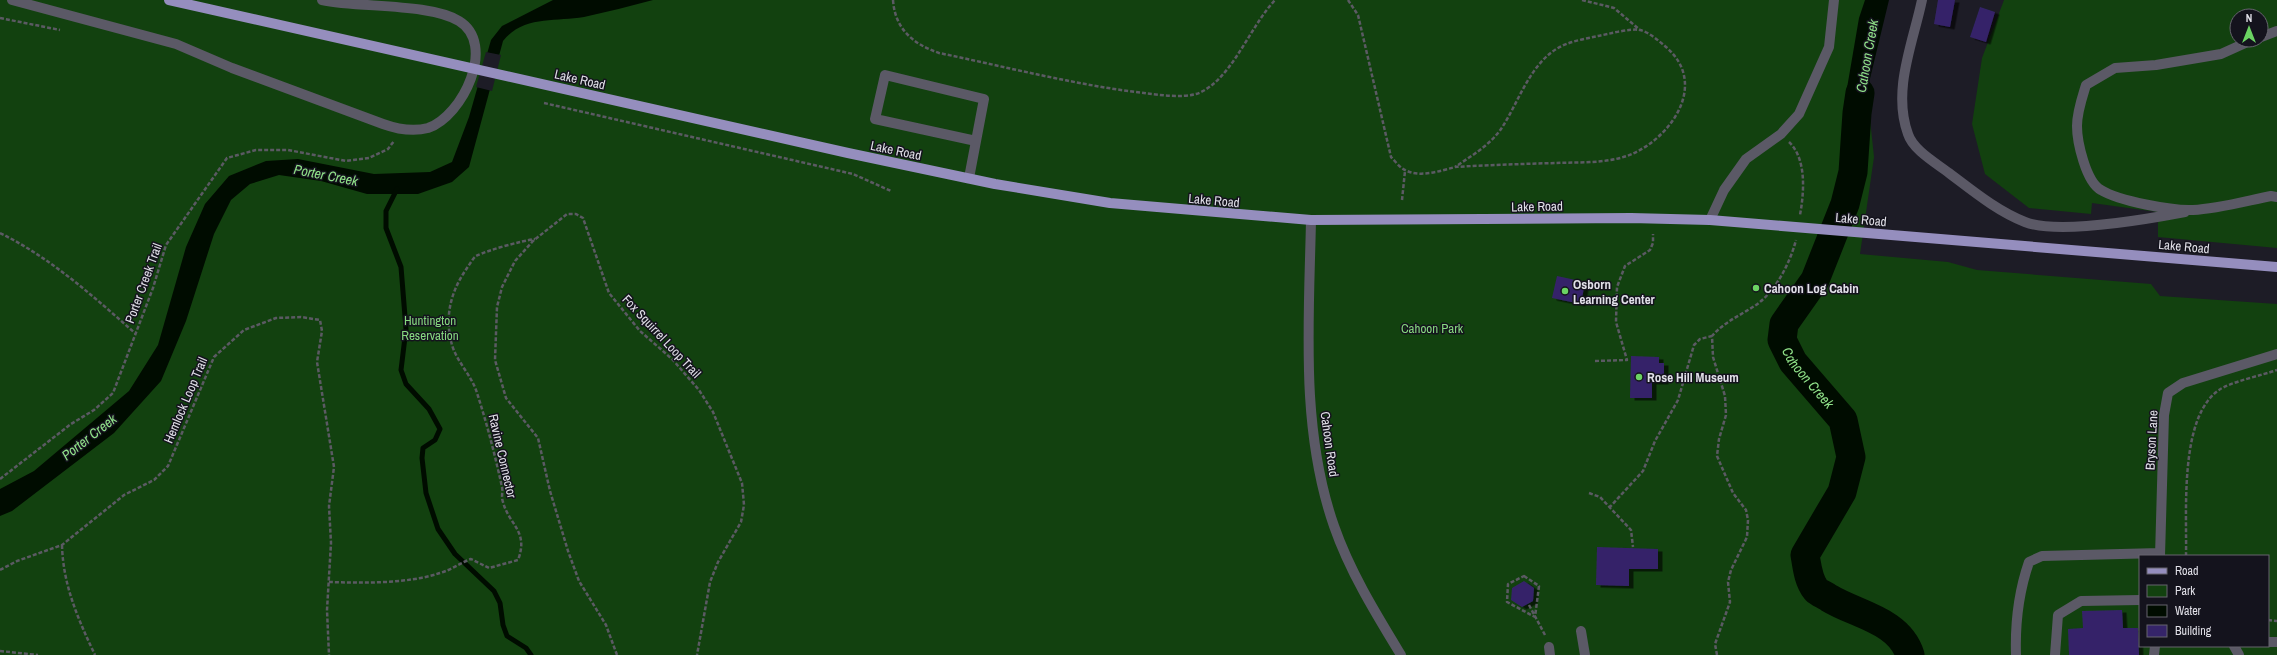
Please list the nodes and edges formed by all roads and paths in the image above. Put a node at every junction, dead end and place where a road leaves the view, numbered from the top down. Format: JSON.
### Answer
{"nodes":[{"id":1,"x":12,"y":0,"type":"edge"},
{"id":2,"x":169,"y":0,"type":"edge"},
{"id":3,"x":322,"y":0,"type":"edge"},
{"id":4,"x":893,"y":0,"type":"edge"},
{"id":5,"x":1275,"y":0,"type":"edge"},
{"id":6,"x":1348,"y":0,"type":"edge"},
{"id":7,"x":1582,"y":0,"type":"edge"},
{"id":8,"x":1834,"y":0,"type":"edge"},
{"id":9,"x":1922,"y":0,"type":"edge"},
{"id":10,"x":0,"y":18,"type":"edge"},
{"id":11,"x":60,"y":30,"type":"dead end"},
{"id":12,"x":1640,"y":30,"type":"junction"},
{"id":13,"x":2234,"y":48,"type":"edge"},
{"id":14,"x":544,"y":103,"type":"dead end"},
{"id":15,"x":1781,"y":134,"type":"junction"},
{"id":16,"x":396,"y":138,"type":"dead end"},
{"id":17,"x":976,"y":140,"type":"junction"},
{"id":18,"x":1455,"y":167,"type":"junction"},
{"id":19,"x":1405,"y":170,"type":"junction"},
{"id":20,"x":969,"y":178,"type":"junction"},
{"id":21,"x":891,"y":191,"type":"dead end"},
{"id":22,"x":2277,"y":197,"type":"edge"},
{"id":23,"x":1402,"y":200,"type":"dead end"},
{"id":24,"x":2192,"y":210,"type":"junction"},
{"id":25,"x":1311,"y":220,"type":"junction"},
{"id":26,"x":1710,"y":220,"type":"junction"},
{"id":27,"x":1799,"y":222,"type":"dead end"},
{"id":28,"x":0,"y":233,"type":"edge"},
{"id":29,"x":1653,"y":234,"type":"dead end"},
{"id":30,"x":1796,"y":235,"type":"dead end"},
{"id":31,"x":535,"y":239,"type":"junction"},
{"id":32,"x":2277,"y":267,"type":"edge"},
{"id":33,"x":136,"y":334,"type":"junction"},
{"id":34,"x":1712,"y":336,"type":"junction"},
{"id":35,"x":2277,"y":354,"type":"edge"},
{"id":36,"x":1595,"y":361,"type":"dead end"},
{"id":37,"x":2277,"y":370,"type":"edge"},
{"id":38,"x":0,"y":479,"type":"edge"},
{"id":39,"x":1589,"y":493,"type":"dead end"},
{"id":40,"x":1609,"y":508,"type":"junction"},
{"id":41,"x":62,"y":545,"type":"junction"},
{"id":42,"x":1633,"y":546,"type":"dead end"},
{"id":43,"x":2160,"y":554,"type":"edge"},
{"id":44,"x":2186,"y":555,"type":"edge"},
{"id":45,"x":0,"y":570,"type":"edge"},
{"id":46,"x":329,"y":582,"type":"junction"},
{"id":47,"x":2139,"y":600,"type":"edge"},
{"id":48,"x":1529,"y":605,"type":"dead end"},
{"id":49,"x":1535,"y":617,"type":"junction"},
{"id":50,"x":1580,"y":631,"type":"dead end"},
{"id":51,"x":0,"y":651,"type":"edge"},
{"id":52,"x":1549,"y":651,"type":"edge"},
{"id":53,"x":38,"y":655,"type":"edge"},
{"id":54,"x":95,"y":655,"type":"edge"},
{"id":55,"x":329,"y":655,"type":"edge"},
{"id":56,"x":616,"y":655,"type":"edge"},
{"id":57,"x":698,"y":655,"type":"edge"},
{"id":58,"x":1401,"y":655,"type":"edge"},
{"id":59,"x":1585,"y":655,"type":"edge"},
{"id":60,"x":1717,"y":655,"type":"edge"},
{"id":61,"x":2016,"y":655,"type":"edge"},
{"id":62,"x":2055,"y":655,"type":"edge"}],
"edges":[{"from":1,"to":3,"type":"street"},
{"from":2,"to":20,"type":"main road","name":"Lake Road"},
{"from":4,"to":5,"type":"path"},
{"from":6,"to":19,"type":"path"},
{"from":7,"to":12,"type":"path"},
{"from":8,"to":15,"type":"street"},
{"from":9,"to":24,"type":"street"},
{"from":10,"to":11,"type":"path"},
{"from":12,"to":18,"type":"path"},
{"from":12,"to":18,"type":"path"},
{"from":13,"to":24,"type":"street"},
{"from":14,"to":21,"type":"path"},
{"from":15,"to":26,"type":"street"},
{"from":15,"to":27,"type":"path"},
{"from":16,"to":33,"type":"path","name":"Porter Creek Trail"},
{"from":17,"to":17,"type":"street"},
{"from":17,"to":20,"type":"street"},
{"from":18,"to":19,"type":"path"},
{"from":19,"to":23,"type":"path"},
{"from":20,"to":25,"type":"main road","name":"Lake Road"},
{"from":22,"to":24,"type":"street"},
{"from":25,"to":26,"type":"main road","name":"Lake Road"},
{"from":25,"to":58,"type":"street","name":"Cahoon Road"},
{"from":26,"to":32,"type":"main road","name":"Lake Road"},
{"from":28,"to":33,"type":"path"},
{"from":29,"to":36,"type":"path"},
{"from":30,"to":34,"type":"path"},
{"from":31,"to":46,"type":"path","name":"Ravine Connector"},
{"from":31,"to":56,"type":"path","name":"Fox Squirrel Loop Trail"},
{"from":31,"to":57,"type":"path","name":"Fox Squirrel Loop Trail"},
{"from":33,"to":38,"type":"path","name":"Porter Creek Trail"},
{"from":34,"to":40,"type":"path"},
{"from":34,"to":60,"type":"path"},
{"from":35,"to":43,"type":"street","name":"Bryson Lane"},
{"from":37,"to":44,"type":"path"},
{"from":39,"to":40,"type":"path"},
{"from":40,"to":42,"type":"path"},
{"from":41,"to":45,"type":"path","name":"Hemlock Loop Trail"},
{"from":41,"to":46,"type":"path","name":"Hemlock Loop Trail"},
{"from":41,"to":54,"type":"path"},
{"from":43,"to":61,"type":"street"},
{"from":46,"to":55,"type":"path","name":"Hemlock Loop Trail"},
{"from":47,"to":62,"type":"street"},
{"from":48,"to":49,"type":"path"},
{"from":49,"to":49,"type":"path"},
{"from":49,"to":52,"type":"path"},
{"from":50,"to":59,"type":"street"},
{"from":51,"to":53,"type":"path"}]}
